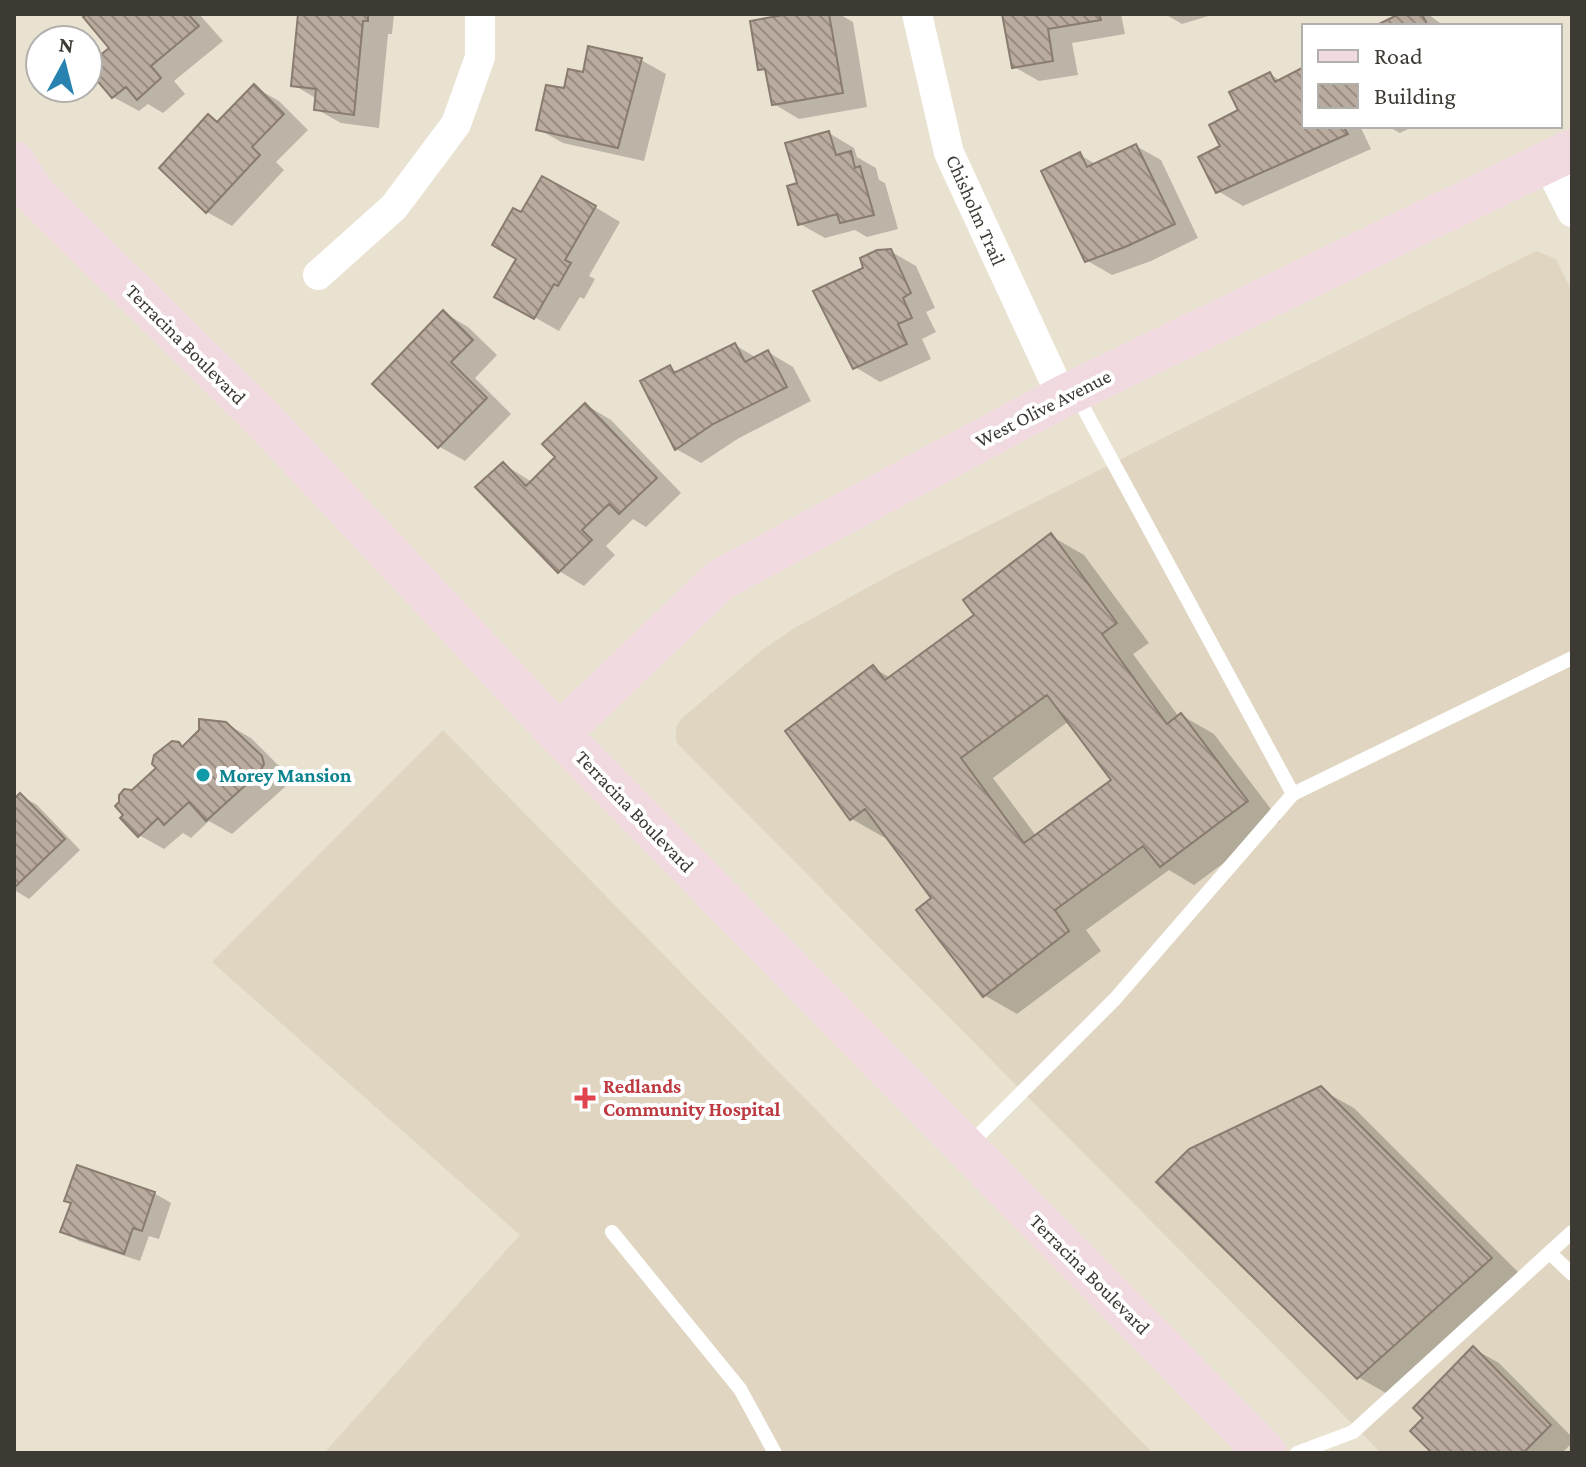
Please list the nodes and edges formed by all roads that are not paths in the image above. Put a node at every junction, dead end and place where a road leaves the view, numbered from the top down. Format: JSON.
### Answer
{"nodes":[{"id":1,"x":480,"y":14,"type":"edge"},
{"id":2,"x":917,"y":14,"type":"edge"},
{"id":3,"x":1560,"y":156,"type":"edge"},
{"id":4,"x":14,"y":162,"type":"edge"},
{"id":5,"x":1572,"y":212,"type":"edge"},
{"id":6,"x":318,"y":275,"type":"dead end"},
{"id":7,"x":1068,"y":394,"type":"junction"},
{"id":8,"x":1572,"y":658,"type":"edge"},
{"id":9,"x":559,"y":734,"type":"junction"},
{"id":10,"x":1293,"y":794,"type":"junction"},
{"id":11,"x":966,"y":1149,"type":"junction"},
{"id":12,"x":612,"y":1232,"type":"dead end"},
{"id":13,"x":1572,"y":1232,"type":"edge"},
{"id":14,"x":1550,"y":1253,"type":"junction"},
{"id":15,"x":1572,"y":1274,"type":"edge"},
{"id":16,"x":775,"y":1453,"type":"edge"},
{"id":17,"x":1266,"y":1453,"type":"edge"},
{"id":18,"x":1297,"y":1453,"type":"edge"}],
"edges":[{"from":1,"to":6,"type":"street"},
{"from":2,"to":7,"type":"street","name":"Chisholm Trail"},
{"from":3,"to":5,"type":"street"},
{"from":3,"to":7,"type":"main road","name":"West Olive Avenue"},
{"from":4,"to":9,"type":"main road","name":"Terracina Boulevard"},
{"from":7,"to":9,"type":"main road","name":"West Olive Avenue"},
{"from":7,"to":10,"type":"lane"},
{"from":8,"to":10,"type":"lane"},
{"from":9,"to":11,"type":"main road","name":"Terracina Boulevard"},
{"from":10,"to":11,"type":"lane"},
{"from":11,"to":17,"type":"main road","name":"Terracina Boulevard"},
{"from":12,"to":16,"type":"lane"},
{"from":13,"to":14,"type":"lane"},
{"from":14,"to":15,"type":"lane"},
{"from":14,"to":18,"type":"lane"}]}
